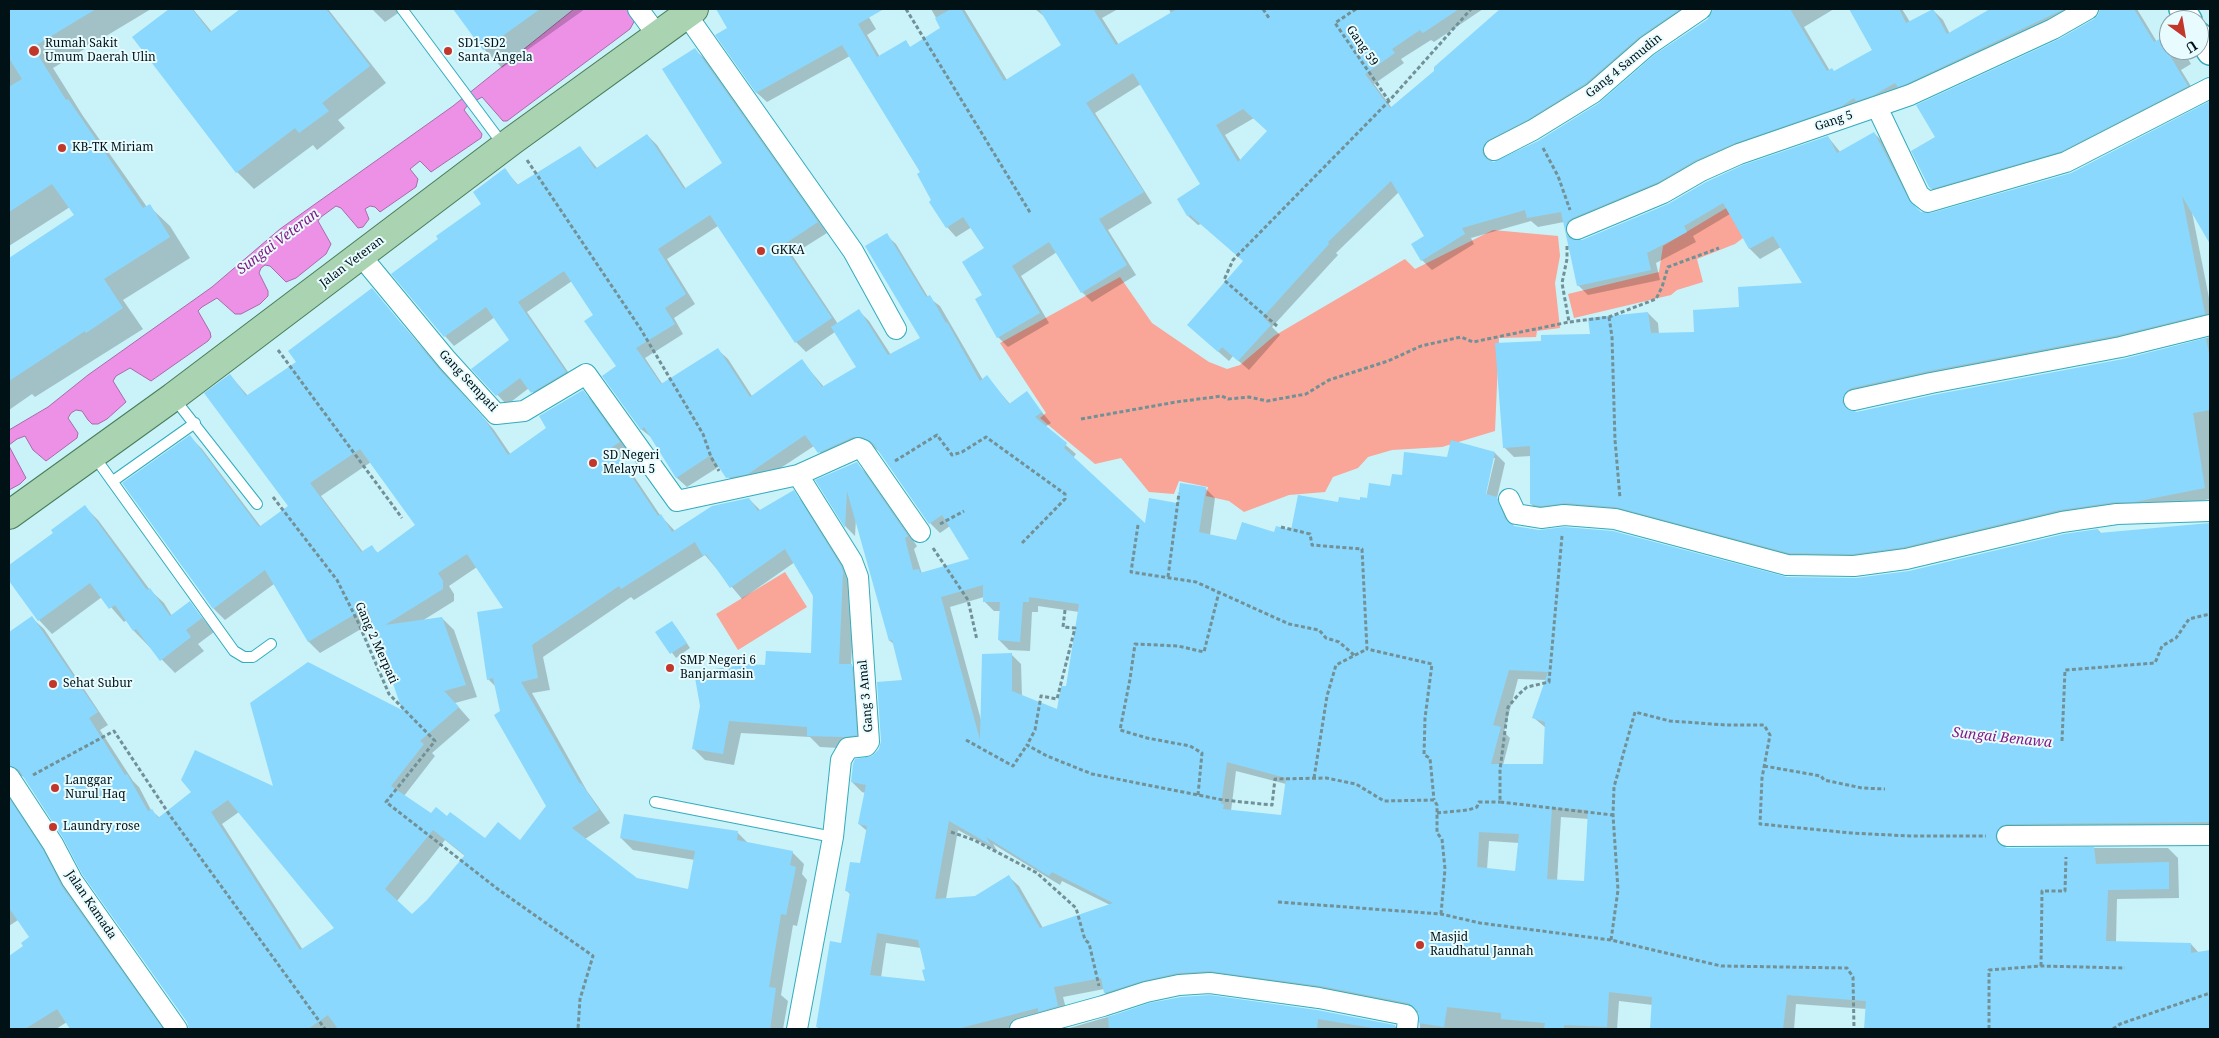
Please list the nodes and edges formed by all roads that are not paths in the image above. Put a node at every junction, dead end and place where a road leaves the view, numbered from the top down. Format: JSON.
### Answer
{"nodes":[{"id":1,"x":402,"y":9,"type":"edge"},
{"id":2,"x":1701,"y":9,"type":"edge"},
{"id":3,"x":2088,"y":9,"type":"edge"},
{"id":4,"x":690,"y":12,"type":"edge"},
{"id":5,"x":647,"y":21,"type":"edge"},
{"id":6,"x":2210,"y":88,"type":"edge"},
{"id":7,"x":1877,"y":107,"type":"junction"},
{"id":8,"x":504,"y":140,"type":"junction"},
{"id":9,"x":1494,"y":150,"type":"dead end"},
{"id":10,"x":1577,"y":229,"type":"road end"},
{"id":11,"x":361,"y":256,"type":"junction"},
{"id":12,"x":2210,"y":326,"type":"edge"},
{"id":13,"x":896,"y":329,"type":"dead end"},
{"id":14,"x":173,"y":396,"type":"junction"},
{"id":15,"x":1854,"y":400,"type":"dead end"},
{"id":16,"x":195,"y":423,"type":"junction"},
{"id":17,"x":93,"y":455,"type":"junction"},
{"id":18,"x":798,"y":475,"type":"junction"},
{"id":19,"x":113,"y":480,"type":"junction"},
{"id":20,"x":1509,"y":499,"type":"dead end"},
{"id":21,"x":258,"y":504,"type":"dead end"},
{"id":22,"x":2210,"y":511,"type":"edge"},
{"id":23,"x":9,"y":515,"type":"edge"},
{"id":24,"x":921,"y":533,"type":"road end"},
{"id":25,"x":271,"y":644,"type":"dead end"},
{"id":26,"x":12,"y":781,"type":"edge"},
{"id":27,"x":655,"y":802,"type":"dead end"},
{"id":28,"x":2210,"y":835,"type":"edge"},
{"id":29,"x":2007,"y":836,"type":"road end"},
{"id":30,"x":833,"y":837,"type":"junction"},
{"id":31,"x":177,"y":1029,"type":"edge"},
{"id":32,"x":797,"y":1029,"type":"edge"},
{"id":33,"x":1020,"y":1029,"type":"edge"},
{"id":34,"x":1407,"y":1029,"type":"edge"}],
"edges":[{"from":1,"to":8,"type":"lane"},
{"from":2,"to":9,"type":"street","name":"Gang 4 Samudin"},
{"from":3,"to":7,"type":"street","name":"Gang 5"},
{"from":4,"to":5,"type":"main road","name":"Jalan Veteran"},
{"from":4,"to":13,"type":"street"},
{"from":5,"to":8,"type":"main road","name":"Jalan Veteran"},
{"from":6,"to":7,"type":"street"},
{"from":7,"to":10,"type":"street","name":"Gang 5"},
{"from":8,"to":11,"type":"main road","name":"Jalan Veteran"},
{"from":11,"to":14,"type":"main road","name":"Jalan Veteran"},
{"from":11,"to":18,"type":"street","name":"Gang Sempati"},
{"from":12,"to":15,"type":"street"},
{"from":14,"to":16,"type":"lane"},
{"from":14,"to":17,"type":"main road","name":"Jalan Veteran"},
{"from":16,"to":19,"type":"lane"},
{"from":16,"to":21,"type":"lane"},
{"from":17,"to":19,"type":"lane"},
{"from":17,"to":23,"type":"main road","name":"Jalan Veteran"},
{"from":18,"to":24,"type":"street","name":"Gang Sempati"},
{"from":18,"to":30,"type":"street","name":"Gang 3 Amal"},
{"from":19,"to":25,"type":"lane"},
{"from":20,"to":22,"type":"street"},
{"from":26,"to":31,"type":"street","name":"Jalan Kamada"},
{"from":27,"to":30,"type":"lane"},
{"from":28,"to":29,"type":"street"},
{"from":30,"to":32,"type":"street","name":"Gang 3 Amal"},
{"from":33,"to":34,"type":"street"}]}
